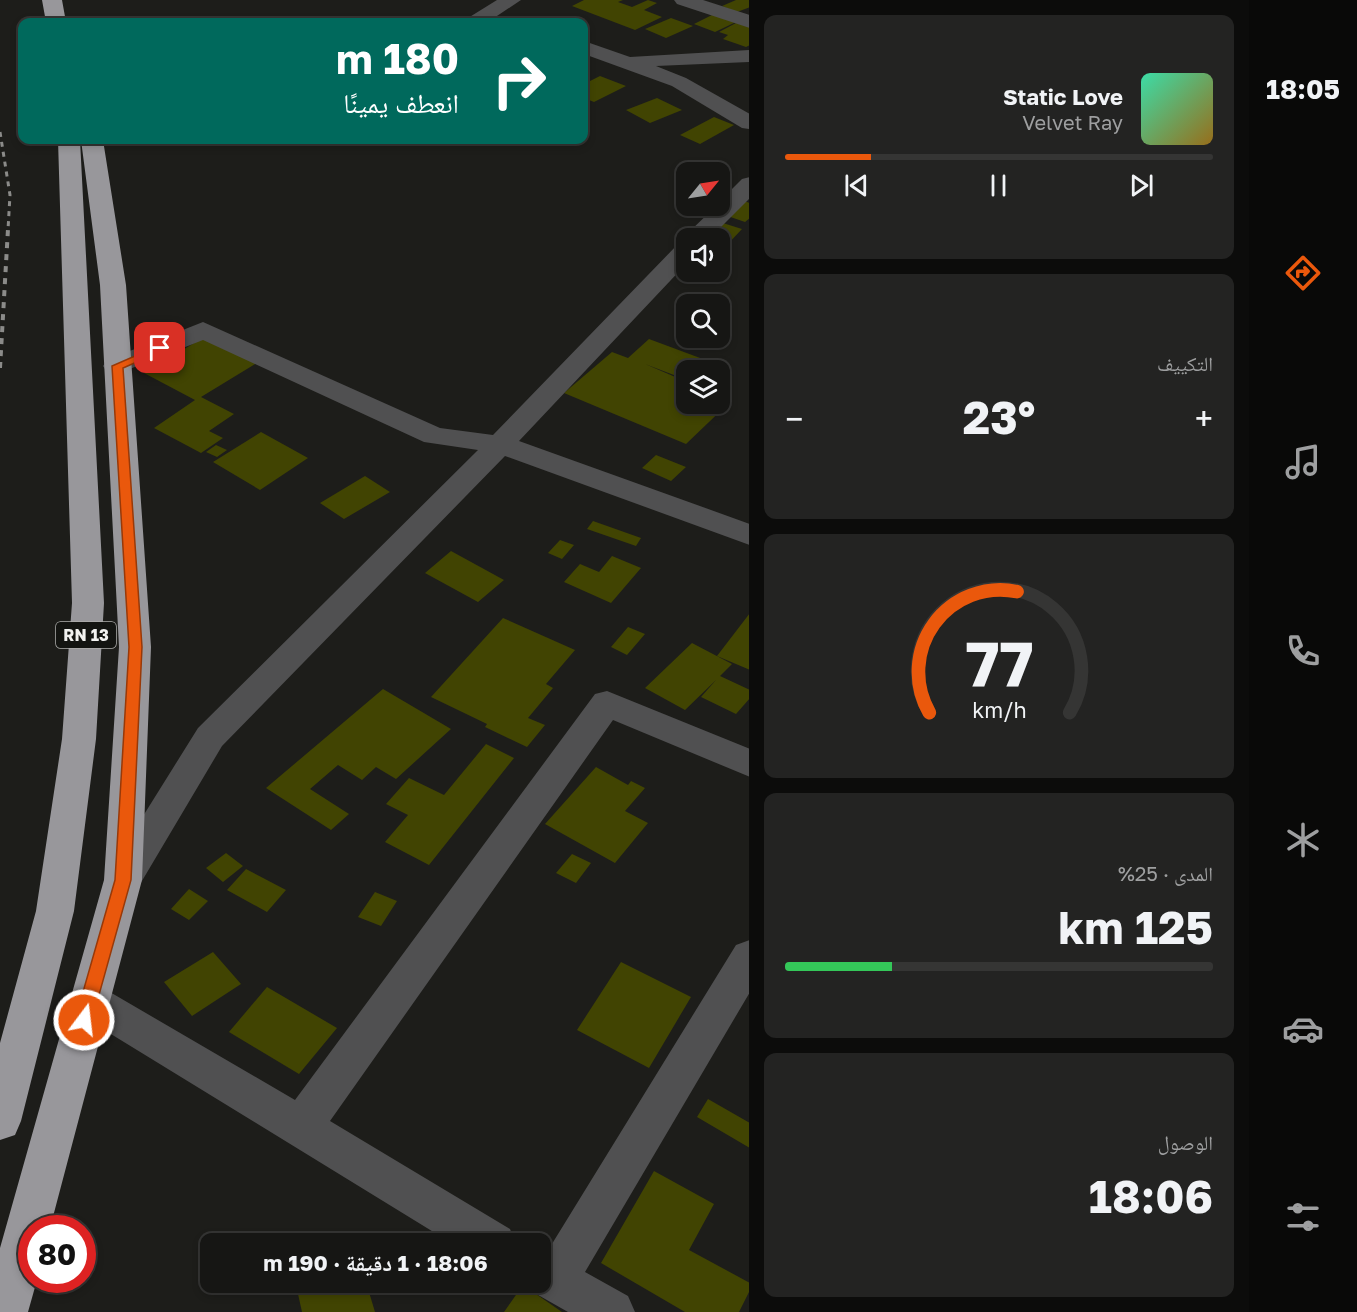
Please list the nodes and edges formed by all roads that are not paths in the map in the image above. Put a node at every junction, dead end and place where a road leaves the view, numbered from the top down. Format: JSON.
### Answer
{"nodes":[{"id":1,"x":52,"y":0,"type":"edge"},
{"id":2,"x":510,"y":0,"type":"edge"},
{"id":3,"x":684,"y":0,"type":"edge"},
{"id":4,"x":55,"y":18,"type":"edge"},
{"id":5,"x":482,"y":18,"type":"edge"},
{"id":6,"x":749,"y":22,"type":"edge"},
{"id":7,"x":588,"y":48,"type":"edge"},
{"id":8,"x":749,"y":56,"type":"edge"},
{"id":9,"x":627,"y":61,"type":"junction"},
{"id":10,"x":749,"y":122,"type":"edge"},
{"id":11,"x":69,"y":144,"type":"edge"},
{"id":12,"x":93,"y":144,"type":"edge"},
{"id":13,"x":749,"y":185,"type":"edge"},
{"id":14,"x":707,"y":228,"type":"edge"},
{"id":15,"x":676,"y":260,"type":"edge"},
{"id":16,"x":117,"y":366,"type":"junction"},
{"id":17,"x":500,"y":444,"type":"junction"},
{"id":18,"x":749,"y":536,"type":"edge"},
{"id":19,"x":749,"y":765,"type":"edge"},
{"id":20,"x":123,"y":880,"type":"junction"},
{"id":21,"x":749,"y":958,"type":"edge"},
{"id":22,"x":89,"y":999,"type":"junction"},
{"id":23,"x":0,"y":1121,"type":"edge"},
{"id":24,"x":301,"y":1126,"type":"junction"},
{"id":25,"x":476,"y":1233,"type":"edge"},
{"id":26,"x":551,"y":1271,"type":"edge"},
{"id":27,"x":551,"y":1278,"type":"edge"},
{"id":28,"x":4,"y":1312,"type":"edge"},
{"id":29,"x":612,"y":1312,"type":"edge"}],
"edges":[{"from":1,"to":4,"type":"highway"},
{"from":2,"to":5,"type":"street"},
{"from":3,"to":6,"type":"street"},
{"from":7,"to":9,"type":"street"},
{"from":8,"to":9,"type":"street"},
{"from":9,"to":10,"type":"street"},
{"from":11,"to":23,"type":"highway","number":"RN 13"},
{"from":12,"to":16,"type":"highway","number":"RN 13"},
{"from":13,"to":14,"type":"street"},
{"from":15,"to":17,"type":"street"},
{"from":16,"to":17,"type":"street"},
{"from":16,"to":20,"type":"highway","number":"RN 13"},
{"from":17,"to":18,"type":"street"},
{"from":17,"to":20,"type":"street"},
{"from":19,"to":24,"type":"street"},
{"from":20,"to":22,"type":"highway","number":"RN 13"},
{"from":21,"to":26,"type":"street"},
{"from":22,"to":24,"type":"street"},
{"from":22,"to":28,"type":"highway","number":"RN 13"},
{"from":24,"to":25,"type":"street"},
{"from":27,"to":29,"type":"street"}]}
